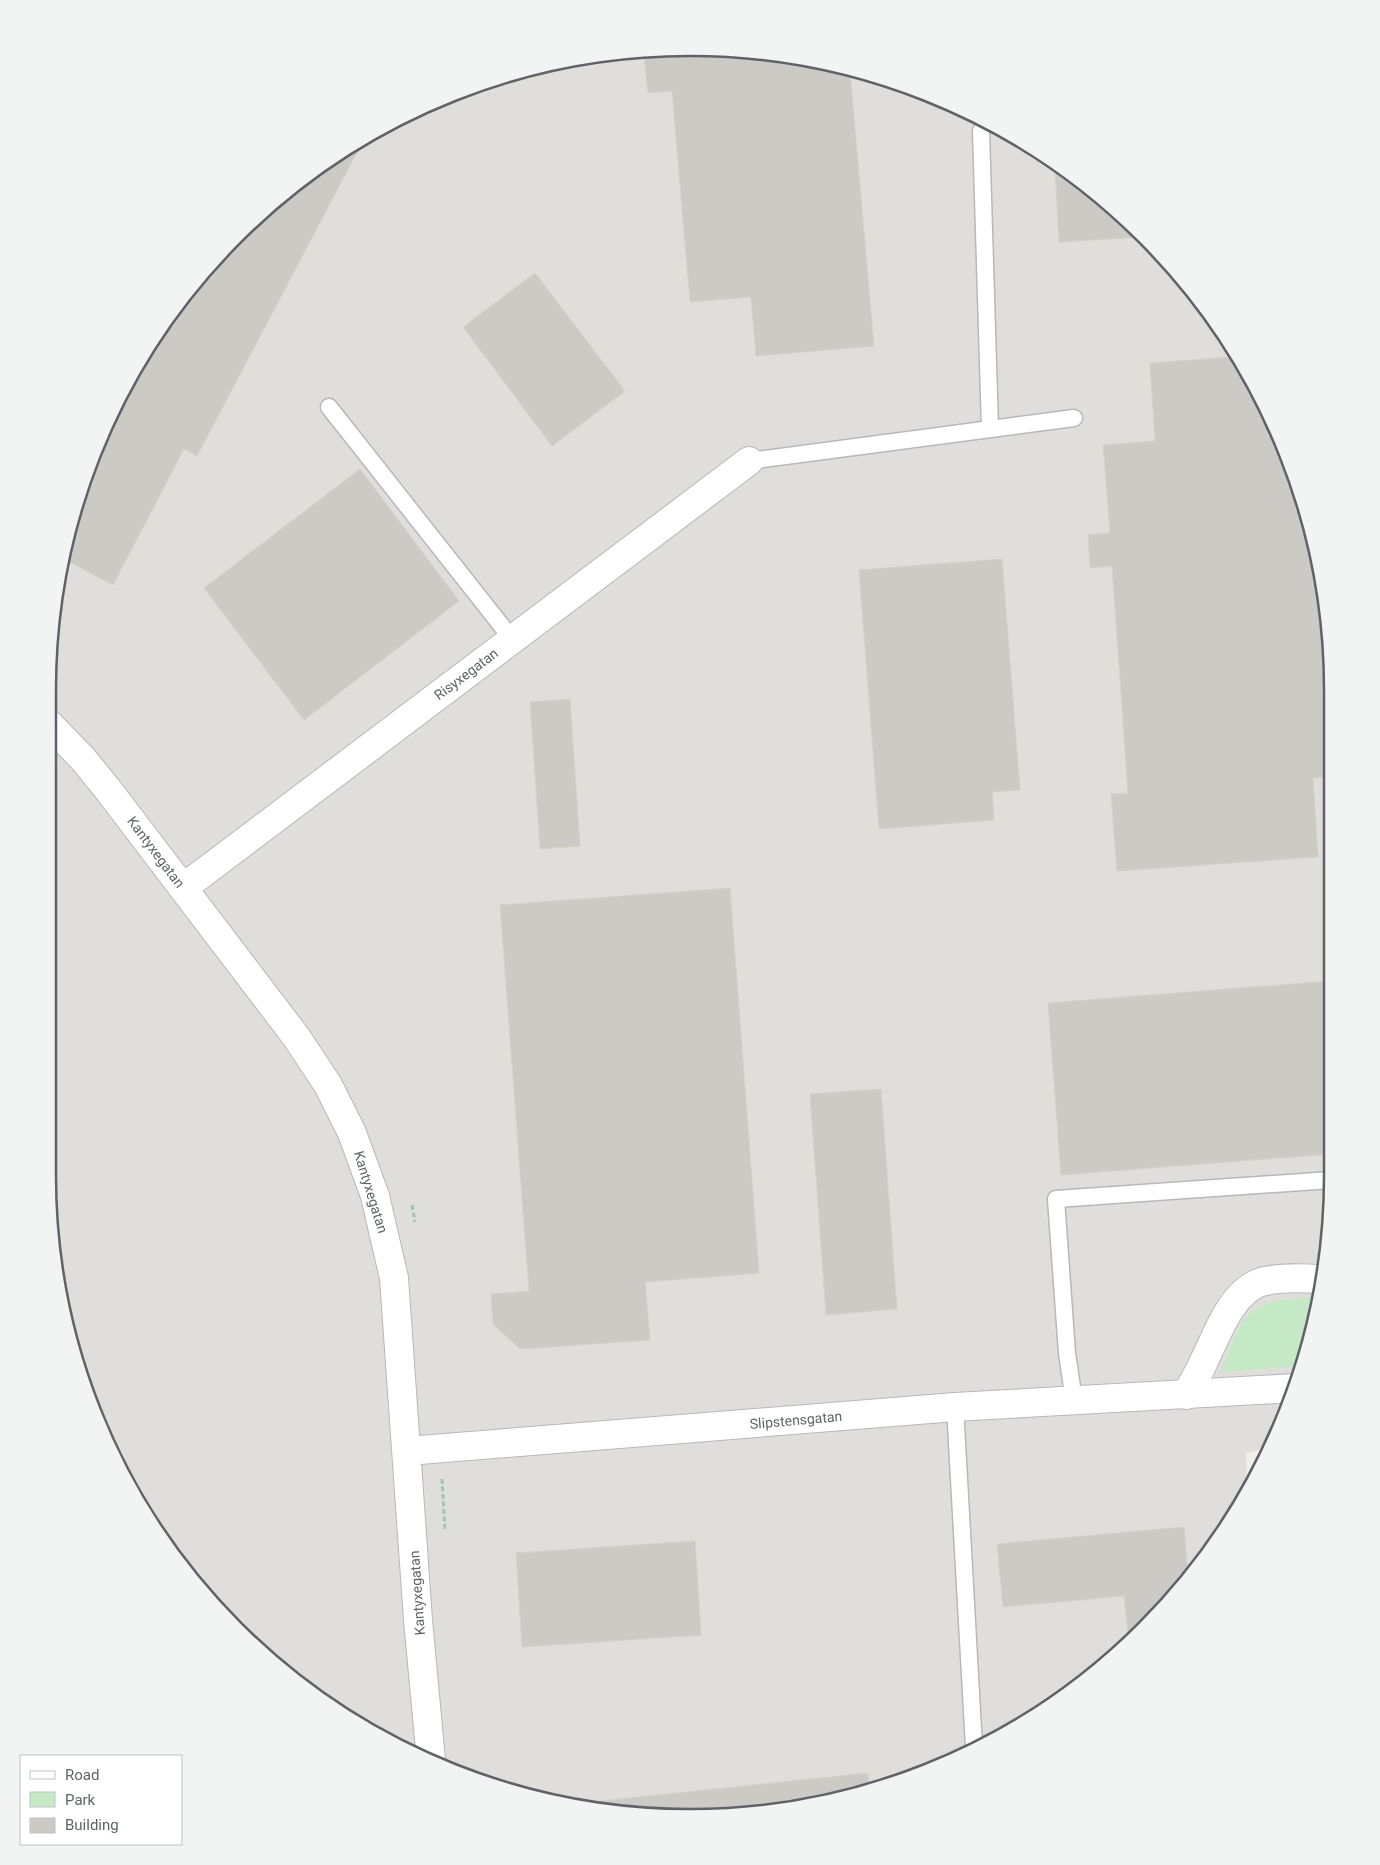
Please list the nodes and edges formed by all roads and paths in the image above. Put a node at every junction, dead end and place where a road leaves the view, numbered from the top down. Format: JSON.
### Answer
{"nodes":[{"id":1,"x":981,"y":130,"type":"dead end"},
{"id":2,"x":329,"y":407,"type":"dead end"},
{"id":3,"x":1074,"y":418,"type":"dead end"},
{"id":4,"x":990,"y":429,"type":"junction"},
{"id":5,"x":749,"y":460,"type":"joint"},
{"id":6,"x":512,"y":639,"type":"junction"},
{"id":7,"x":56,"y":732,"type":"edge"},
{"id":8,"x":183,"y":888,"type":"junction"},
{"id":9,"x":1324,"y":1181,"type":"edge"},
{"id":10,"x":1315,"y":1279,"type":"edge"},
{"id":11,"x":1287,"y":1389,"type":"edge"},
{"id":12,"x":1186,"y":1395,"type":"junction"},
{"id":13,"x":1074,"y":1401,"type":"junction"},
{"id":14,"x":955,"y":1407,"type":"junction"},
{"id":15,"x":407,"y":1451,"type":"junction"},
{"id":16,"x":974,"y":1741,"type":"edge"},
{"id":17,"x":430,"y":1753,"type":"edge"}],
"edges":[{"from":1,"to":4,"type":"lane"},
{"from":2,"to":6,"type":"lane"},
{"from":3,"to":4,"type":"lane"},
{"from":4,"to":5,"type":"lane"},
{"from":5,"to":6,"type":"street","name":"Risyxegatan"},
{"from":6,"to":8,"type":"street","name":"Risyxegatan"},
{"from":7,"to":8,"type":"street","name":"Kantyxegatan"},
{"from":8,"to":15,"type":"street","name":"Kantyxegatan"},
{"from":9,"to":13,"type":"lane"},
{"from":10,"to":12,"type":"street"},
{"from":11,"to":12,"type":"street","name":"Slipstensgatan"},
{"from":12,"to":13,"type":"street","name":"Slipstensgatan"},
{"from":13,"to":14,"type":"street","name":"Slipstensgatan"},
{"from":14,"to":15,"type":"street","name":"Slipstensgatan"},
{"from":14,"to":16,"type":"lane"},
{"from":15,"to":17,"type":"street","name":"Kantyxegatan"}]}
